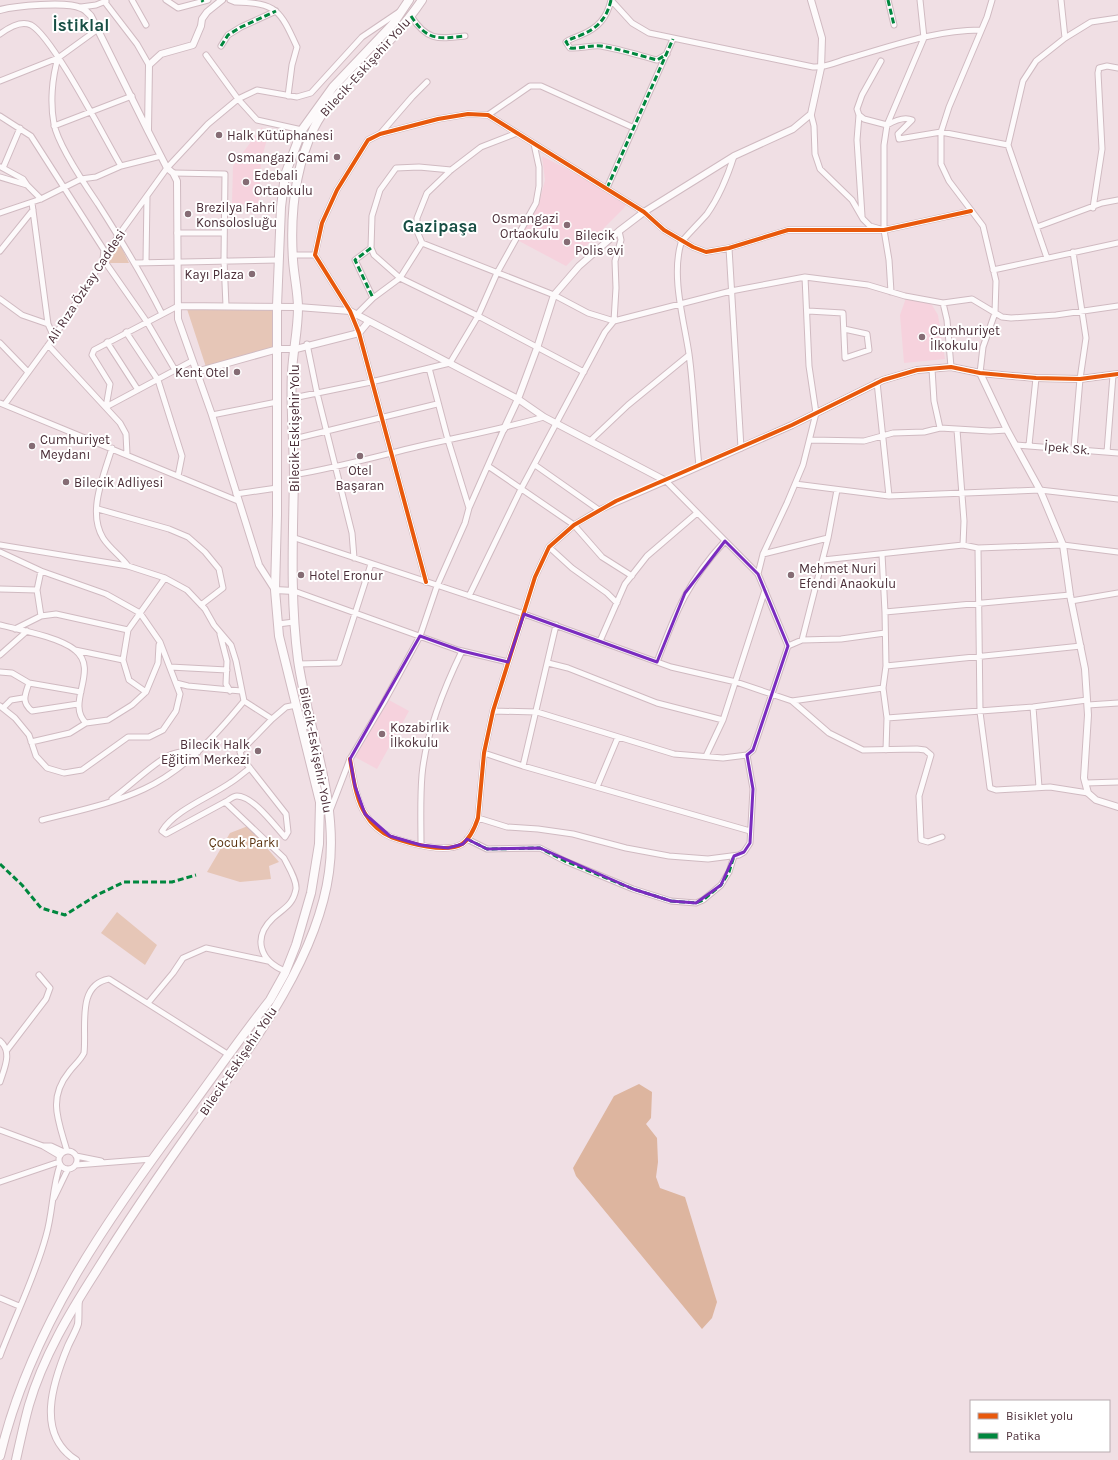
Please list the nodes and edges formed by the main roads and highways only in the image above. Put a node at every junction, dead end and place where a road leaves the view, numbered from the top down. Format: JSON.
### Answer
{"nodes":[{"id":1,"x":422,"y":0,"type":"edge"},
{"id":2,"x":407,"y":4,"type":"edge"},
{"id":3,"x":0,"y":1456,"type":"edge"},
{"id":4,"x":16,"y":1460,"type":"edge"}],
"edges":[{"from":1,"to":4,"type":"main road","name":"Bilecik-Eskişehir Yolu"},
{"from":2,"to":3,"type":"main road","name":"Bilecik-Eskişehir Yolu"}]}
